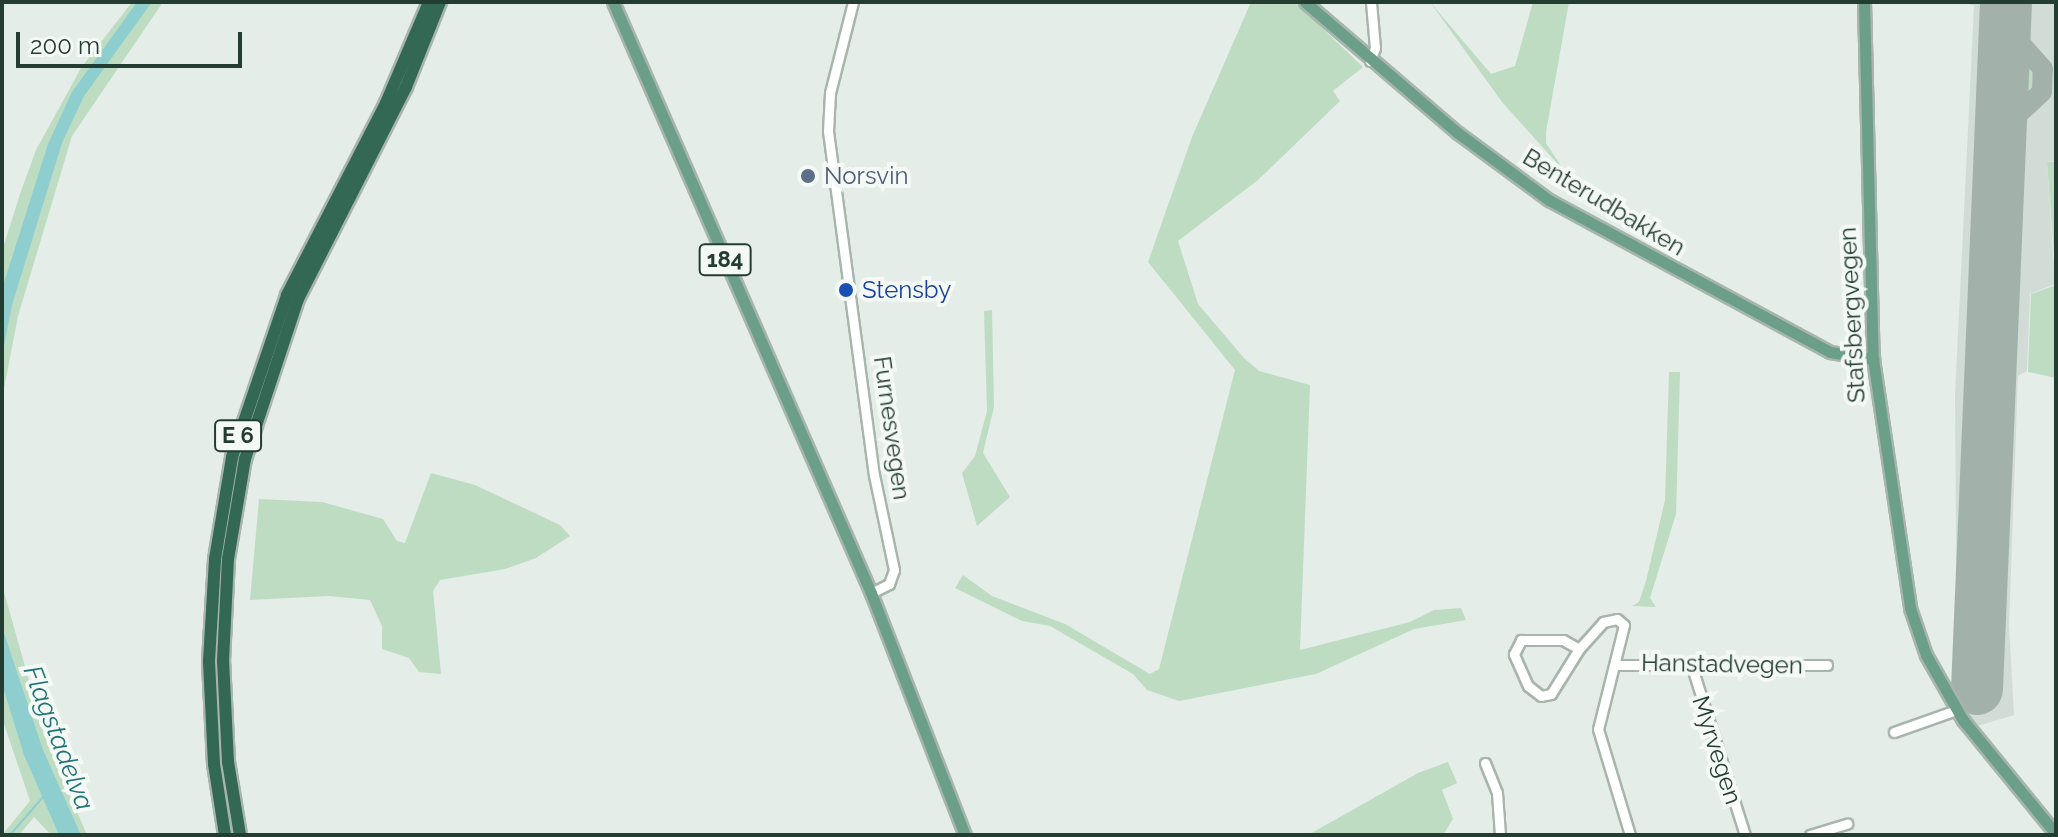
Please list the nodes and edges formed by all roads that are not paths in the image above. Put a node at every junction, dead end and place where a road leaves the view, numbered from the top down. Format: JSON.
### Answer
{"nodes":[{"id":1,"x":429,"y":2,"type":"edge"},
{"id":2,"x":442,"y":2,"type":"edge"},
{"id":3,"x":613,"y":2,"type":"edge"},
{"id":4,"x":853,"y":2,"type":"edge"},
{"id":5,"x":1305,"y":2,"type":"edge"},
{"id":6,"x":1371,"y":2,"type":"edge"},
{"id":7,"x":1864,"y":2,"type":"edge"},
{"id":8,"x":1370,"y":61,"type":"junction"},
{"id":9,"x":1873,"y":359,"type":"junction"},
{"id":10,"x":871,"y":593,"type":"junction"},
{"id":11,"x":1579,"y":649,"type":"junction"},
{"id":12,"x":1691,"y":664,"type":"junction"},
{"id":13,"x":1618,"y":665,"type":"junction"},
{"id":14,"x":1827,"y":665,"type":"dead end"},
{"id":15,"x":1956,"y":710,"type":"junction"},
{"id":16,"x":1894,"y":732,"type":"dead end"},
{"id":17,"x":1485,"y":763,"type":"dead end"},
{"id":18,"x":1847,"y":824,"type":"dead end"},
{"id":19,"x":2056,"y":834,"type":"edge"},
{"id":20,"x":225,"y":835,"type":"edge"},
{"id":21,"x":240,"y":835,"type":"edge"},
{"id":22,"x":965,"y":835,"type":"edge"},
{"id":23,"x":1500,"y":835,"type":"edge"},
{"id":24,"x":1630,"y":835,"type":"edge"},
{"id":25,"x":1745,"y":835,"type":"edge"},
{"id":26,"x":1810,"y":835,"type":"edge"}],
"edges":[{"from":1,"to":20,"type":"highway","number":"E 6"},
{"from":2,"to":21,"type":"highway","number":"E 6"},
{"from":3,"to":10,"type":"main road","number":"184"},
{"from":4,"to":10,"type":"street","name":"Furnesvegen"},
{"from":5,"to":8,"type":"main road","name":"Benterudbakken"},
{"from":6,"to":8,"type":"street"},
{"from":7,"to":9,"type":"main road","name":"Stafsbergvegen"},
{"from":8,"to":9,"type":"main road","name":"Benterudbakken"},
{"from":9,"to":15,"type":"main road","name":"Stafsbergvegen"},
{"from":10,"to":22,"type":"main road","number":"184"},
{"from":11,"to":11,"type":"street"},
{"from":11,"to":13,"type":"street"},
{"from":12,"to":13,"type":"street","name":"Hanstadvegen"},
{"from":12,"to":14,"type":"street","name":"Hanstadvegen"},
{"from":12,"to":25,"type":"street","name":"Myrvegen"},
{"from":13,"to":24,"type":"street"},
{"from":15,"to":16,"type":"street"},
{"from":15,"to":19,"type":"main road","name":"Stafsbergvegen"},
{"from":17,"to":23,"type":"street"},
{"from":18,"to":26,"type":"street"}]}
